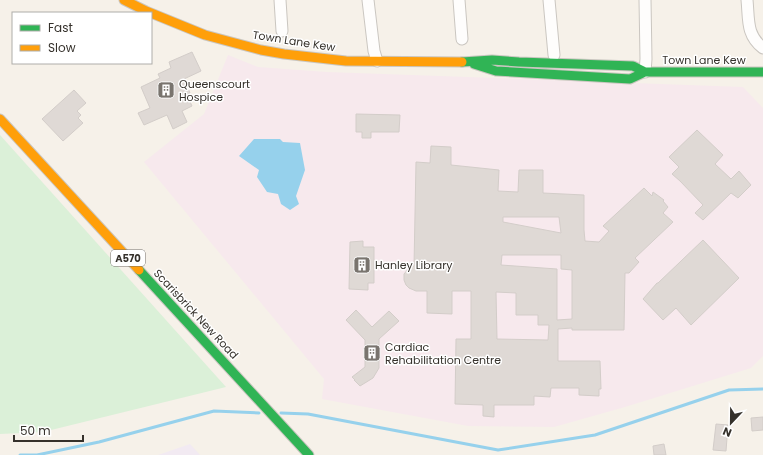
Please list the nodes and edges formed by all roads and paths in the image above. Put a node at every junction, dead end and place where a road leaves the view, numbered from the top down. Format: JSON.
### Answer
{"nodes":[{"id":1,"x":124,"y":0,"type":"edge"},
{"id":2,"x":280,"y":0,"type":"edge"},
{"id":3,"x":368,"y":0,"type":"edge"},
{"id":4,"x":459,"y":0,"type":"edge"},
{"id":5,"x":549,"y":0,"type":"edge"},
{"id":6,"x":645,"y":0,"type":"edge"},
{"id":7,"x":747,"y":0,"type":"edge"},
{"id":8,"x":148,"y":12,"type":"edge"},
{"id":9,"x":152,"y":13,"type":"edge"},
{"id":10,"x":282,"y":31,"type":"dead end"},
{"id":11,"x":462,"y":39,"type":"dead end"},
{"id":12,"x":763,"y":48,"type":"edge"},
{"id":13,"x":554,"y":55,"type":"dead end"},
{"id":14,"x":377,"y":61,"type":"junction"},
{"id":15,"x":469,"y":62,"type":"junction"},
{"id":16,"x":645,"y":72,"type":"junction"},
{"id":17,"x":763,"y":72,"type":"edge"},
{"id":18,"x":0,"y":119,"type":"edge"},
{"id":19,"x":308,"y":455,"type":"edge"}],
"edges":[{"from":1,"to":8,"type":"main road","name":"Town Lane Kew"},
{"from":2,"to":10,"type":"street"},
{"from":3,"to":14,"type":"street"},
{"from":4,"to":11,"type":"street"},
{"from":5,"to":13,"type":"street"},
{"from":6,"to":16,"type":"street"},
{"from":7,"to":12,"type":"street"},
{"from":9,"to":14,"type":"main road","name":"Town Lane Kew"},
{"from":14,"to":15,"type":"main road","name":"Town Lane Kew"},
{"from":15,"to":16,"type":"main road","name":"Town Lane Kew"},
{"from":15,"to":16,"type":"main road","name":"Town Lane Kew"},
{"from":16,"to":17,"type":"main road","name":"Town Lane Kew"},
{"from":18,"to":19,"type":"main road","name":"Scarisbrick New Road","number":"A570"}]}
